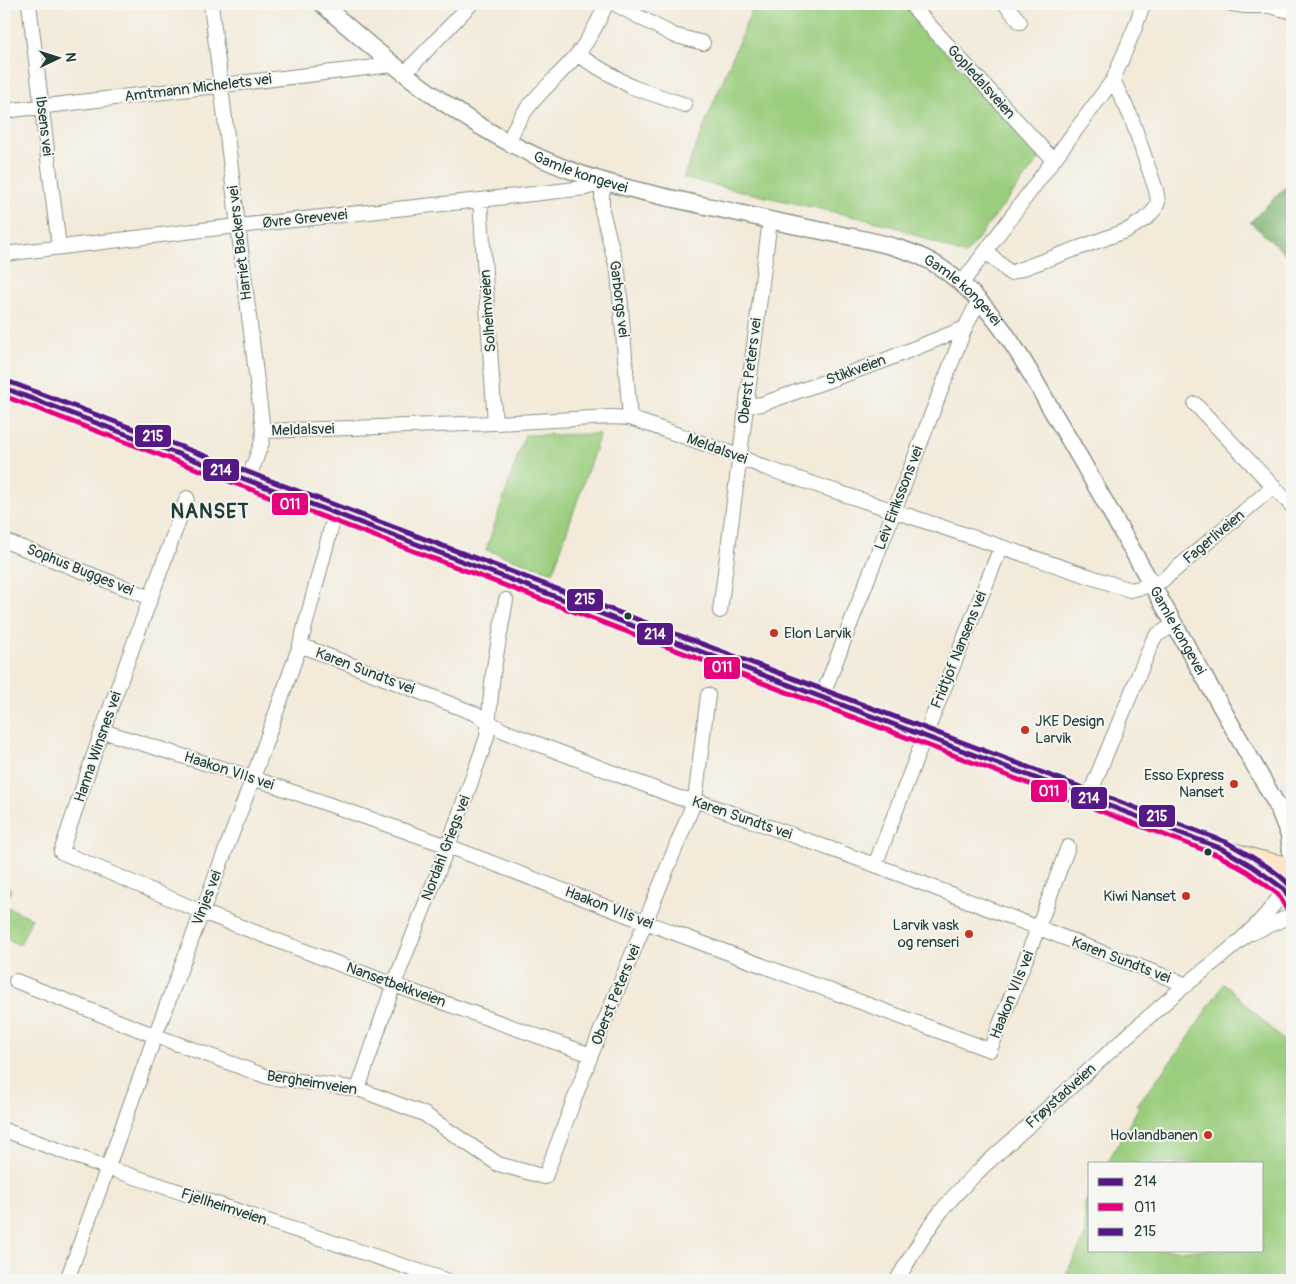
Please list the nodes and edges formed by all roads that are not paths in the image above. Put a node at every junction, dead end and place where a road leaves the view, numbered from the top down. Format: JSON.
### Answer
{"nodes":[{"id":1,"x":29,"y":4,"type":"edge"},
{"id":2,"x":211,"y":4,"type":"edge"},
{"id":3,"x":322,"y":4,"type":"edge"},
{"id":4,"x":471,"y":4,"type":"edge"},
{"id":5,"x":606,"y":4,"type":"edge"},
{"id":6,"x":614,"y":4,"type":"edge"},
{"id":7,"x":910,"y":4,"type":"edge"},
{"id":8,"x":1004,"y":4,"type":"edge"},
{"id":9,"x":1135,"y":4,"type":"edge"},
{"id":10,"x":1142,"y":4,"type":"edge"},
{"id":11,"x":1232,"y":4,"type":"edge"},
{"id":12,"x":1292,"y":14,"type":"edge"},
{"id":13,"x":1020,"y":22,"type":"dead end"},
{"id":14,"x":1136,"y":25,"type":"junction"},
{"id":15,"x":703,"y":43,"type":"dead end"},
{"id":16,"x":577,"y":55,"type":"junction"},
{"id":17,"x":398,"y":70,"type":"junction"},
{"id":18,"x":1113,"y":80,"type":"junction"},
{"id":19,"x":222,"y":85,"type":"junction"},
{"id":20,"x":685,"y":105,"type":"dead end"},
{"id":21,"x":42,"y":107,"type":"junction"},
{"id":22,"x":4,"y":111,"type":"edge"},
{"id":23,"x":509,"y":143,"type":"junction"},
{"id":24,"x":1053,"y":160,"type":"junction"},
{"id":25,"x":606,"y":182,"type":"junction"},
{"id":26,"x":480,"y":200,"type":"junction"},
{"id":27,"x":770,"y":220,"type":"junction"},
{"id":28,"x":238,"y":226,"type":"junction"},
{"id":29,"x":59,"y":247,"type":"junction"},
{"id":30,"x":986,"y":251,"type":"junction"},
{"id":31,"x":4,"y":254,"type":"edge"},
{"id":32,"x":962,"y":283,"type":"junction"},
{"id":33,"x":979,"y":300,"type":"junction"},
{"id":34,"x":965,"y":328,"type":"junction"},
{"id":35,"x":4,"y":388,"type":"edge"},
{"id":36,"x":1195,"y":404,"type":"dead end"},
{"id":37,"x":746,"y":406,"type":"junction"},
{"id":38,"x":630,"y":418,"type":"junction"},
{"id":39,"x":495,"y":423,"type":"junction"},
{"id":40,"x":262,"y":431,"type":"junction"},
{"id":41,"x":740,"y":457,"type":"junction"},
{"id":42,"x":248,"y":480,"type":"junction"},
{"id":43,"x":1274,"y":486,"type":"junction"},
{"id":44,"x":186,"y":498,"type":"dead end"},
{"id":45,"x":1292,"y":506,"type":"edge"},
{"id":46,"x":894,"y":510,"type":"junction"},
{"id":47,"x":335,"y":513,"type":"junction"},
{"id":48,"x":10,"y":542,"type":"dead end"},
{"id":49,"x":1001,"y":547,"type":"junction"},
{"id":50,"x":1153,"y":584,"type":"junction"},
{"id":51,"x":150,"y":598,"type":"junction"},
{"id":52,"x":506,"y":600,"type":"dead end"},
{"id":53,"x":720,"y":611,"type":"dead end"},
{"id":54,"x":1175,"y":624,"type":"junction"},
{"id":55,"x":300,"y":645,"type":"junction"},
{"id":56,"x":708,"y":695,"type":"dead end"},
{"id":57,"x":822,"y":697,"type":"junction"},
{"id":58,"x":490,"y":722,"type":"junction"},
{"id":59,"x":102,"y":732,"type":"junction"},
{"id":60,"x":925,"y":736,"type":"junction"},
{"id":61,"x":253,"y":778,"type":"junction"},
{"id":62,"x":1088,"y":798,"type":"junction"},
{"id":63,"x":695,"y":800,"type":"junction"},
{"id":64,"x":1278,"y":807,"type":"junction"},
{"id":65,"x":1292,"y":822,"type":"edge"},
{"id":66,"x":448,"y":846,"type":"junction"},
{"id":67,"x":1068,"y":847,"type":"dead end"},
{"id":68,"x":1222,"y":849,"type":"junction"},
{"id":69,"x":1292,"y":861,"type":"edge"},
{"id":70,"x":876,"y":865,"type":"junction"},
{"id":71,"x":1292,"y":867,"type":"edge"},
{"id":72,"x":1287,"y":894,"type":"edge"},
{"id":73,"x":202,"y":912,"type":"junction"},
{"id":74,"x":1292,"y":915,"type":"edge"},
{"id":75,"x":645,"y":922,"type":"junction"},
{"id":76,"x":1038,"y":928,"type":"junction"},
{"id":77,"x":1248,"y":934,"type":"junction"},
{"id":78,"x":16,"y":981,"type":"dead end"},
{"id":79,"x":1187,"y":984,"type":"junction"},
{"id":80,"x":394,"y":985,"type":"junction"},
{"id":81,"x":155,"y":1036,"type":"junction"},
{"id":82,"x":592,"y":1055,"type":"junction"},
{"id":83,"x":358,"y":1089,"type":"junction"},
{"id":84,"x":4,"y":1130,"type":"edge"},
{"id":85,"x":108,"y":1168,"type":"junction"},
{"id":86,"x":545,"y":1177,"type":"joint"},
{"id":87,"x":67,"y":1280,"type":"edge"},
{"id":88,"x":446,"y":1280,"type":"edge"},
{"id":89,"x":897,"y":1280,"type":"edge"}],
"edges":[{"from":1,"to":21,"type":"street","name":"Ibsens vei"},
{"from":2,"to":19,"type":"street","name":"Harriet Backers vei"},
{"from":3,"to":17,"type":"street","name":"Gamle kongevei"},
{"from":4,"to":17,"type":"street"},
{"from":5,"to":16,"type":"street"},
{"from":6,"to":15,"type":"street"},
{"from":7,"to":24,"type":"street","name":"Gopledalsveien"},
{"from":8,"to":13,"type":"street"},
{"from":9,"to":14,"type":"street"},
{"from":10,"to":14,"type":"street"},
{"from":11,"to":12,"type":"street"},
{"from":14,"to":18,"type":"street"},
{"from":16,"to":20,"type":"street"},
{"from":16,"to":23,"type":"street"},
{"from":17,"to":19,"type":"street","name":"Amtmann Michelets vei"},
{"from":17,"to":23,"type":"street","name":"Gamle kongevei"},
{"from":18,"to":24,"type":"street"},
{"from":18,"to":30,"type":"street"},
{"from":19,"to":21,"type":"street","name":"Amtmann Michelets vei"},
{"from":19,"to":28,"type":"street","name":"Harriet Backers vei"},
{"from":21,"to":22,"type":"street","name":"Amtmann Michelets vei"},
{"from":21,"to":29,"type":"street","name":"Ibsens vei"},
{"from":23,"to":25,"type":"street","name":"Gamle kongevei"},
{"from":24,"to":30,"type":"street"},
{"from":25,"to":26,"type":"street","name":"Øvre Grevevei"},
{"from":25,"to":27,"type":"street","name":"Gamle kongevei"},
{"from":25,"to":38,"type":"street","name":"Garborgs vei"},
{"from":26,"to":28,"type":"street","name":"Øvre Grevevei"},
{"from":26,"to":39,"type":"street","name":"Solheimveien"},
{"from":27,"to":32,"type":"street","name":"Gamle kongevei"},
{"from":27,"to":37,"type":"street","name":"Oberst Peters vei"},
{"from":28,"to":29,"type":"street","name":"Øvre Grevevei"},
{"from":28,"to":40,"type":"street","name":"Harriet Backers vei"},
{"from":29,"to":31,"type":"street","name":"Øvre Grevevei"},
{"from":30,"to":32,"type":"street"},
{"from":32,"to":33,"type":"street","name":"Gamle kongevei"},
{"from":33,"to":34,"type":"street","name":"Leiv Eirikssons vei"},
{"from":33,"to":50,"type":"street","name":"Gamle kongevei"},
{"from":34,"to":37,"type":"street","name":"Stikkveien"},
{"from":34,"to":46,"type":"street","name":"Leiv Eirikssons vei"},
{"from":35,"to":42,"type":"main road"},
{"from":36,"to":43,"type":"street"},
{"from":37,"to":41,"type":"street","name":"Oberst Peters vei"},
{"from":38,"to":39,"type":"street","name":"Meldalsvei"},
{"from":38,"to":41,"type":"street","name":"Meldalsvei"},
{"from":39,"to":40,"type":"street","name":"Meldalsvei"},
{"from":40,"to":42,"type":"street","name":"Harriet Backers vei"},
{"from":41,"to":46,"type":"street","name":"Meldalsvei"},
{"from":41,"to":53,"type":"street","name":"Oberst Peters vei"},
{"from":42,"to":47,"type":"main road"},
{"from":43,"to":45,"type":"street"},
{"from":43,"to":50,"type":"street","name":"Fagerliveien"},
{"from":44,"to":51,"type":"street","name":"Hanna Winsnes vei"},
{"from":46,"to":49,"type":"street","name":"Meldalsvei"},
{"from":46,"to":57,"type":"street","name":"Leiv Eirikssons vei"},
{"from":47,"to":55,"type":"street","name":"Vinjes vei"},
{"from":47,"to":57,"type":"main road"},
{"from":48,"to":51,"type":"street","name":"Sophus Bugges vei"},
{"from":49,"to":50,"type":"street","name":"Meldalsvei"},
{"from":49,"to":60,"type":"street","name":"Fridtjof Nansens vei"},
{"from":50,"to":54,"type":"street","name":"Gamle kongevei"},
{"from":51,"to":59,"type":"street","name":"Hanna Winsnes vei"},
{"from":52,"to":58,"type":"street","name":"Nordahl Griegs vei"},
{"from":54,"to":62,"type":"street"},
{"from":54,"to":64,"type":"street","name":"Gamle kongevei"},
{"from":55,"to":58,"type":"street","name":"Karen Sundts vei"},
{"from":55,"to":61,"type":"street","name":"Vinjes vei"},
{"from":56,"to":63,"type":"street","name":"Oberst Peters vei"},
{"from":57,"to":60,"type":"main road"},
{"from":58,"to":63,"type":"street","name":"Karen Sundts vei"},
{"from":58,"to":66,"type":"street","name":"Nordahl Griegs vei"},
{"from":59,"to":61,"type":"street","name":"Haakon VIIs vei"},
{"from":59,"to":73,"type":"street","name":"Hanna Winsnes vei"},
{"from":60,"to":62,"type":"main road"},
{"from":60,"to":70,"type":"street","name":"Fridtjof Nansens vei"},
{"from":61,"to":66,"type":"street","name":"Haakon VIIs vei"},
{"from":61,"to":73,"type":"street","name":"Vinjes vei"},
{"from":62,"to":68,"type":"main road"},
{"from":63,"to":70,"type":"street","name":"Karen Sundts vei"},
{"from":63,"to":75,"type":"street","name":"Oberst Peters vei"},
{"from":64,"to":65,"type":"street","name":"Gamle kongevei"},
{"from":64,"to":69,"type":"street","name":"Gamle kongevei"},
{"from":66,"to":75,"type":"street","name":"Haakon VIIs vei"},
{"from":66,"to":80,"type":"street","name":"Nordahl Griegs vei"},
{"from":67,"to":76,"type":"street"},
{"from":68,"to":71,"type":"main road"},
{"from":68,"to":72,"type":"main road"},
{"from":70,"to":76,"type":"street","name":"Karen Sundts vei"},
{"from":71,"to":72,"type":"main road"},
{"from":72,"to":77,"type":"street","name":"Frøystadveien"},
{"from":73,"to":80,"type":"street","name":"Nansetbekkveien"},
{"from":73,"to":81,"type":"street","name":"Vinjes vei"},
{"from":74,"to":77,"type":"street","name":"Frøystadveien"},
{"from":75,"to":76,"type":"street","name":"Haakon VIIs vei"},
{"from":75,"to":82,"type":"street","name":"Oberst Peters vei"},
{"from":76,"to":79,"type":"street","name":"Karen Sundts vei"},
{"from":77,"to":79,"type":"street","name":"Frøystadveien"},
{"from":78,"to":81,"type":"street","name":"Bergheimveien"},
{"from":79,"to":89,"type":"street","name":"Frøystadveien"},
{"from":80,"to":82,"type":"street","name":"Nansetbekkveien"},
{"from":80,"to":83,"type":"street","name":"Nordahl Griegs vei"},
{"from":81,"to":83,"type":"street","name":"Bergheimveien"},
{"from":81,"to":85,"type":"street","name":"Vinjes vei"},
{"from":82,"to":86,"type":"street","name":"Oberst Peters vei"},
{"from":83,"to":86,"type":"street","name":"Bergheimveien"},
{"from":84,"to":85,"type":"street","name":"Fjellheimveien"},
{"from":85,"to":87,"type":"street","name":"Vinjes vei"},
{"from":85,"to":88,"type":"street","name":"Fjellheimveien"}]}
